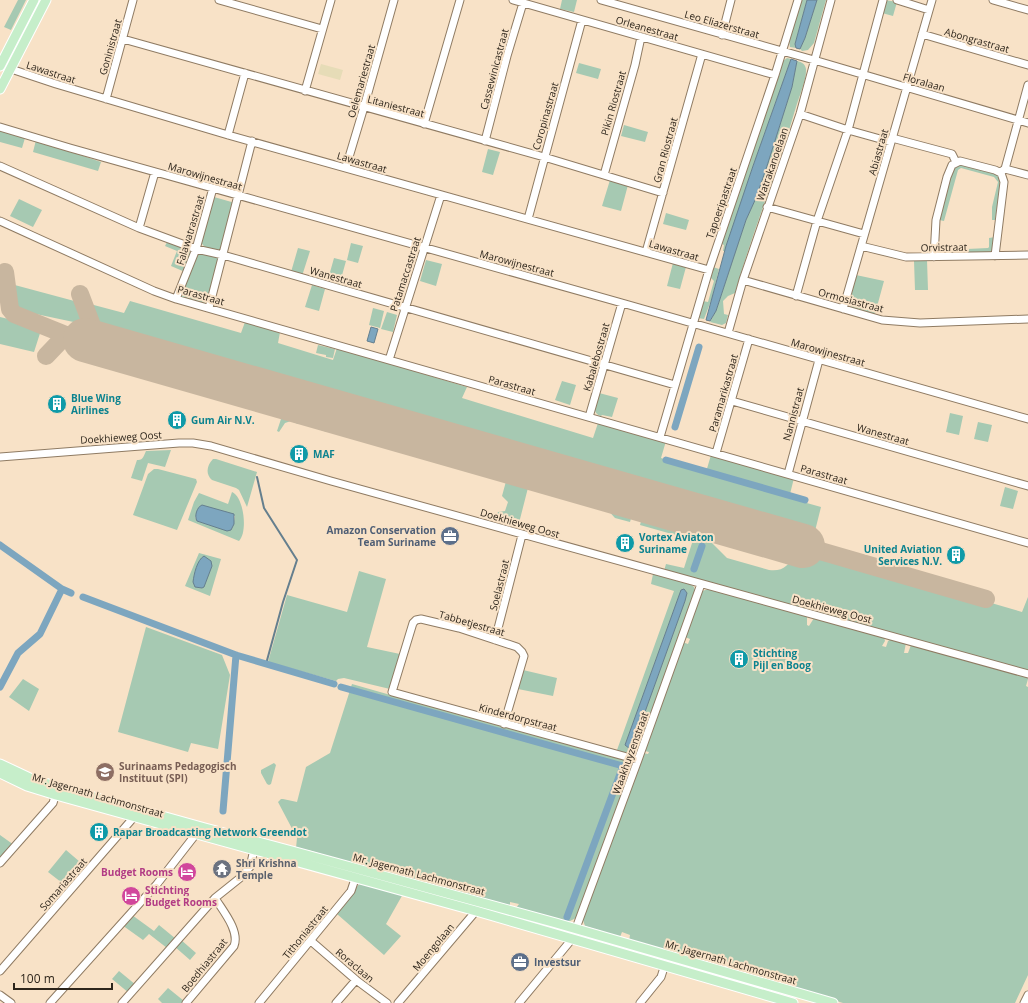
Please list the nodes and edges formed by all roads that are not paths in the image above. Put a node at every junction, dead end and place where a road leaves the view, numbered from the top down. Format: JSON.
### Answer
{"nodes":[{"id":1,"x":34,"y":0,"type":"edge"},
{"id":2,"x":46,"y":0,"type":"edge"},
{"id":3,"x":133,"y":0,"type":"edge"},
{"id":4,"x":219,"y":0,"type":"edge"},
{"id":5,"x":331,"y":0,"type":"edge"},
{"id":6,"x":394,"y":0,"type":"edge"},
{"id":7,"x":460,"y":0,"type":"edge"},
{"id":8,"x":513,"y":0,"type":"edge"},
{"id":9,"x":601,"y":0,"type":"edge"},
{"id":10,"x":731,"y":0,"type":"edge"},
{"id":11,"x":798,"y":0,"type":"edge"},
{"id":12,"x":831,"y":0,"type":"edge"},
{"id":13,"x":883,"y":0,"type":"edge"},
{"id":14,"x":897,"y":0,"type":"edge"},
{"id":15,"x":932,"y":0,"type":"edge"},
{"id":16,"x":993,"y":0,"type":"edge"},
{"id":17,"x":523,"y":3,"type":"junction"},
{"id":18,"x":929,"y":10,"type":"junction"},
{"id":19,"x":1028,"y":10,"type":"edge"},
{"id":20,"x":582,"y":20,"type":"junction"},
{"id":21,"x":322,"y":29,"type":"junction"},
{"id":22,"x":722,"y":34,"type":"junction"},
{"id":23,"x":922,"y":34,"type":"junction"},
{"id":24,"x":641,"y":37,"type":"junction"},
{"id":25,"x":123,"y":39,"type":"junction"},
{"id":26,"x":783,"y":52,"type":"junction"},
{"id":27,"x":702,"y":54,"type":"junction"},
{"id":28,"x":814,"y":60,"type":"junction"},
{"id":29,"x":1028,"y":64,"type":"edge"},
{"id":30,"x":0,"y":66,"type":"edge"},
{"id":31,"x":11,"y":69,"type":"junction"},
{"id":32,"x":245,"y":73,"type":"junction"},
{"id":33,"x":775,"y":75,"type":"junction"},
{"id":34,"x":862,"y":75,"type":"junction"},
{"id":35,"x":1028,"y":85,"type":"edge"},
{"id":36,"x":907,"y":87,"type":"junction"},
{"id":37,"x":0,"y":89,"type":"edge"},
{"id":38,"x":305,"y":91,"type":"junction"},
{"id":39,"x":106,"y":99,"type":"junction"},
{"id":40,"x":364,"y":107,"type":"junction"},
{"id":41,"x":800,"y":114,"type":"junction"},
{"id":42,"x":1018,"y":120,"type":"junction"},
{"id":43,"x":1028,"y":123,"type":"edge"},
{"id":44,"x":424,"y":124,"type":"junction"},
{"id":45,"x":0,"y":127,"type":"edge"},
{"id":46,"x":848,"y":130,"type":"junction"},
{"id":47,"x":228,"y":135,"type":"junction"},
{"id":48,"x":892,"y":140,"type":"junction"},
{"id":49,"x":485,"y":141,"type":"junction"},
{"id":50,"x":252,"y":142,"type":"junction"},
{"id":51,"x":544,"y":157,"type":"junction"},
{"id":52,"x":956,"y":162,"type":"junction"},
{"id":53,"x":0,"y":166,"type":"edge"},
{"id":54,"x":346,"y":167,"type":"junction"},
{"id":55,"x":1003,"y":171,"type":"junction"},
{"id":56,"x":154,"y":172,"type":"junction"},
{"id":57,"x":604,"y":175,"type":"junction"},
{"id":58,"x":1028,"y":175,"type":"edge"},
{"id":59,"x":213,"y":188,"type":"junction"},
{"id":60,"x":663,"y":193,"type":"junction"},
{"id":61,"x":441,"y":195,"type":"junction"},
{"id":62,"x":238,"y":196,"type":"junction"},
{"id":63,"x":768,"y":207,"type":"junction"},
{"id":64,"x":528,"y":219,"type":"junction"},
{"id":65,"x":0,"y":221,"type":"edge"},
{"id":66,"x":818,"y":221,"type":"junction"},
{"id":67,"x":139,"y":228,"type":"junction"},
{"id":68,"x":864,"y":234,"type":"junction"},
{"id":69,"x":861,"y":246,"type":"junction"},
{"id":70,"x":424,"y":248,"type":"junction"},
{"id":71,"x":196,"y":250,"type":"junction"},
{"id":72,"x":646,"y":252,"type":"junction"},
{"id":73,"x":223,"y":255,"type":"junction"},
{"id":74,"x":1028,"y":255,"type":"edge"},
{"id":75,"x":995,"y":256,"type":"junction"},
{"id":76,"x":934,"y":257,"type":"junction"},
{"id":77,"x":709,"y":270,"type":"junction"},
{"id":78,"x":743,"y":280,"type":"junction"},
{"id":79,"x":796,"y":296,"type":"junction"},
{"id":80,"x":176,"y":299,"type":"junction"},
{"id":81,"x":622,"y":303,"type":"junction"},
{"id":82,"x":210,"y":308,"type":"junction"},
{"id":83,"x":405,"y":308,"type":"junction"},
{"id":84,"x":843,"y":309,"type":"junction"},
{"id":85,"x":1028,"y":319,"type":"edge"},
{"id":86,"x":693,"y":324,"type":"junction"},
{"id":87,"x":728,"y":333,"type":"junction"},
{"id":88,"x":749,"y":339,"type":"junction"},
{"id":89,"x":389,"y":360,"type":"junction"},
{"id":90,"x":819,"y":360,"type":"junction"},
{"id":91,"x":604,"y":364,"type":"junction"},
{"id":92,"x":674,"y":385,"type":"junction"},
{"id":93,"x":732,"y":401,"type":"junction"},
{"id":94,"x":589,"y":417,"type":"junction"},
{"id":95,"x":1028,"y":419,"type":"edge"},
{"id":96,"x":801,"y":421,"type":"junction"},
{"id":97,"x":660,"y":437,"type":"junction"},
{"id":98,"x":716,"y":453,"type":"junction"},
{"id":99,"x":0,"y":457,"type":"edge"},
{"id":100,"x":788,"y":474,"type":"junction"},
{"id":101,"x":1028,"y":486,"type":"edge"},
{"id":102,"x":522,"y":535,"type":"junction"},
{"id":103,"x":1028,"y":543,"type":"edge"},
{"id":104,"x":701,"y":584,"type":"junction"},
{"id":105,"x":495,"y":640,"type":"junction"},
{"id":106,"x":1028,"y":674,"type":"edge"},
{"id":107,"x":392,"y":692,"type":"joint"},
{"id":108,"x":504,"y":724,"type":"junction"},
{"id":109,"x":638,"y":760,"type":"junction"},
{"id":110,"x":0,"y":764,"type":"edge"},
{"id":111,"x":0,"y":773,"type":"edge"},
{"id":112,"x":57,"y":791,"type":"junction"},
{"id":113,"x":135,"y":813,"type":"junction"},
{"id":114,"x":196,"y":834,"type":"junction"},
{"id":115,"x":254,"y":846,"type":"junction"},
{"id":116,"x":0,"y":864,"type":"edge"},
{"id":117,"x":356,"y":874,"type":"junction"},
{"id":118,"x":215,"y":898,"type":"junction"},
{"id":119,"x":478,"y":907,"type":"junction"},
{"id":120,"x":576,"y":929,"type":"junction"},
{"id":121,"x":572,"y":939,"type":"junction"},
{"id":122,"x":311,"y":941,"type":"junction"},
{"id":123,"x":668,"y":955,"type":"junction"},
{"id":124,"x":664,"y":966,"type":"junction"},
{"id":125,"x":0,"y":971,"type":"edge"},
{"id":126,"x":356,"y":980,"type":"junction"},
{"id":127,"x":781,"y":988,"type":"junction"},
{"id":128,"x":0,"y":995,"type":"edge"},
{"id":129,"x":777,"y":1001,"type":"edge"},
{"id":130,"x":11,"y":1003,"type":"edge"},
{"id":131,"x":50,"y":1003,"type":"edge"},
{"id":132,"x":122,"y":1003,"type":"edge"},
{"id":133,"x":186,"y":1003,"type":"edge"},
{"id":134,"x":259,"y":1003,"type":"edge"},
{"id":135,"x":336,"y":1003,"type":"edge"},
{"id":136,"x":387,"y":1003,"type":"edge"},
{"id":137,"x":398,"y":1003,"type":"edge"},
{"id":138,"x":519,"y":1003,"type":"edge"},
{"id":139,"x":640,"y":1003,"type":"edge"},
{"id":140,"x":792,"y":1003,"type":"edge"},
{"id":141,"x":833,"y":1003,"type":"edge"}],
"edges":[{"from":1,"to":30,"type":"main road"},
{"from":2,"to":31,"type":"main road"},
{"from":3,"to":25,"type":"street","name":"Goninistraat"},
{"from":4,"to":21,"type":"street"},
{"from":5,"to":21,"type":"street"},
{"from":6,"to":40,"type":"street","name":"Oelemariestraat"},
{"from":7,"to":44,"type":"street"},
{"from":8,"to":17,"type":"street","name":"Orleanestraat"},
{"from":9,"to":22,"type":"street","name":"Leo Eliazerstraat"},
{"from":10,"to":22,"type":"street"},
{"from":11,"to":26,"type":"street","name":"Tapoeripastraat"},
{"from":12,"to":28,"type":"street","name":"Watrakanoelaan"},
{"from":13,"to":34,"type":"street"},
{"from":14,"to":18,"type":"street"},
{"from":15,"to":18,"type":"street","name":"Abiastraat"},
{"from":16,"to":19,"type":"street"},
{"from":17,"to":20,"type":"street","name":"Orleanestraat"},
{"from":17,"to":49,"type":"street","name":"Cassewinicastraat"},
{"from":18,"to":23,"type":"street","name":"Abiastraat"},
{"from":20,"to":24,"type":"street","name":"Orleanestraat"},
{"from":20,"to":51,"type":"street","name":"Coropinastraat"},
{"from":21,"to":38,"type":"street"},
{"from":22,"to":26,"type":"street","name":"Leo Eliazerstraat"},
{"from":23,"to":29,"type":"street","name":"Abongrastraat"},
{"from":23,"to":36,"type":"street","name":"Abiastraat"},
{"from":24,"to":27,"type":"street","name":"Orleanestraat"},
{"from":24,"to":57,"type":"street","name":"Pikin Riostraat"},
{"from":25,"to":32,"type":"street","name":"Litaniestraat"},
{"from":25,"to":39,"type":"street","name":"Goninistraat"},
{"from":26,"to":28,"type":"street","name":"Leo Eliazerstraat"},
{"from":26,"to":33,"type":"street","name":"Tapoeripastraat"},
{"from":27,"to":33,"type":"street","name":"Orleanestraat"},
{"from":27,"to":60,"type":"street","name":"Gran Riostraat"},
{"from":28,"to":34,"type":"street","name":"Floralaan"},
{"from":28,"to":41,"type":"street","name":"Watrakanoelaan"},
{"from":31,"to":37,"type":"main road"},
{"from":31,"to":39,"type":"street","name":"Lawastraat"},
{"from":32,"to":38,"type":"street","name":"Litaniestraat"},
{"from":32,"to":47,"type":"street"},
{"from":33,"to":77,"type":"street","name":"Tapoeripastraat"},
{"from":34,"to":36,"type":"street","name":"Floralaan"},
{"from":34,"to":46,"type":"street"},
{"from":35,"to":42,"type":"street"},
{"from":36,"to":42,"type":"street","name":"Floralaan"},
{"from":36,"to":48,"type":"street","name":"Abiastraat"},
{"from":38,"to":40,"type":"street","name":"Litaniestraat"},
{"from":39,"to":47,"type":"street","name":"Lawastraat"},
{"from":40,"to":44,"type":"street","name":"Litaniestraat"},
{"from":40,"to":54,"type":"street","name":"Oelemariestraat"},
{"from":41,"to":46,"type":"street"},
{"from":41,"to":63,"type":"street","name":"Watrakanoelaan"},
{"from":42,"to":43,"type":"street","name":"Floralaan"},
{"from":42,"to":55,"type":"street"},
{"from":44,"to":49,"type":"street","name":"Litaniestraat"},
{"from":45,"to":56,"type":"street","name":"Marowijnestraat"},
{"from":46,"to":48,"type":"street"},
{"from":46,"to":66,"type":"street"},
{"from":47,"to":50,"type":"street","name":"Lawastraat"},
{"from":48,"to":52,"type":"street"},
{"from":48,"to":68,"type":"street","name":"Abiastraat"},
{"from":49,"to":51,"type":"street","name":"Litaniestraat"},
{"from":50,"to":54,"type":"street","name":"Lawastraat"},
{"from":50,"to":62,"type":"street"},
{"from":51,"to":57,"type":"street","name":"Litaniestraat"},
{"from":51,"to":64,"type":"street","name":"Coropinastraat"},
{"from":52,"to":55,"type":"street"},
{"from":52,"to":76,"type":"street"},
{"from":53,"to":67,"type":"street","name":"Wanestraat"},
{"from":54,"to":61,"type":"street","name":"Lawastraat"},
{"from":55,"to":58,"type":"street"},
{"from":55,"to":75,"type":"street"},
{"from":56,"to":59,"type":"street","name":"Marowijnestraat"},
{"from":56,"to":67,"type":"street"},
{"from":57,"to":60,"type":"street","name":"Litaniestraat"},
{"from":59,"to":62,"type":"street","name":"Marowijnestraat"},
{"from":59,"to":71,"type":"street","name":"Falawatrastraat"},
{"from":60,"to":72,"type":"street","name":"Gran Riostraat"},
{"from":61,"to":64,"type":"street","name":"Lawastraat"},
{"from":61,"to":70,"type":"street","name":"Patamaccastraat"},
{"from":62,"to":70,"type":"street","name":"Marowijnestraat"},
{"from":62,"to":73,"type":"street"},
{"from":63,"to":66,"type":"street"},
{"from":63,"to":78,"type":"street","name":"Watrakanoelaan"},
{"from":64,"to":72,"type":"street","name":"Lawastraat"},
{"from":65,"to":80,"type":"street","name":"Parastraat"},
{"from":66,"to":68,"type":"street"},
{"from":66,"to":79,"type":"street"},
{"from":67,"to":71,"type":"street","name":"Wanestraat"},
{"from":68,"to":69,"type":"street","name":"Abiastraat"},
{"from":69,"to":76,"type":"street","name":"Orvistraat"},
{"from":69,"to":84,"type":"street","name":"Abiastraat"},
{"from":70,"to":81,"type":"street","name":"Marowijnestraat"},
{"from":70,"to":83,"type":"street","name":"Patamaccastraat"},
{"from":71,"to":73,"type":"street","name":"Wanestraat"},
{"from":71,"to":80,"type":"street","name":"Falawatrastraat"},
{"from":72,"to":77,"type":"street","name":"Lawastraat"},
{"from":73,"to":82,"type":"street"},
{"from":73,"to":83,"type":"street","name":"Wanestraat"},
{"from":74,"to":75,"type":"street","name":"Orvistraat"},
{"from":75,"to":76,"type":"street","name":"Orvistraat"},
{"from":77,"to":86,"type":"street","name":"Tapoeripastraat"},
{"from":78,"to":79,"type":"street","name":"Ormosiastraat"},
{"from":78,"to":87,"type":"street","name":"Watrakanoelaan"},
{"from":79,"to":84,"type":"street","name":"Ormosiastraat"},
{"from":80,"to":82,"type":"street","name":"Parastraat"},
{"from":81,"to":86,"type":"street","name":"Marowijnestraat"},
{"from":81,"to":91,"type":"street","name":"Kabalebostraat"},
{"from":82,"to":89,"type":"street","name":"Parastraat"},
{"from":83,"to":89,"type":"street","name":"Patamaccastraat"},
{"from":83,"to":91,"type":"street","name":"Wanestraat"},
{"from":84,"to":85,"type":"street","name":"Ormosiastraat"},
{"from":86,"to":87,"type":"street","name":"Marowijnestraat"},
{"from":86,"to":92,"type":"street","name":"Tapoeripastraat"},
{"from":87,"to":88,"type":"street","name":"Marowijnestraat"},
{"from":88,"to":90,"type":"street","name":"Marowijnestraat"},
{"from":88,"to":93,"type":"street","name":"Paramarikastraat"},
{"from":89,"to":94,"type":"street","name":"Parastraat"},
{"from":90,"to":95,"type":"street","name":"Marowijnestraat"},
{"from":90,"to":96,"type":"street","name":"Nannistraat"},
{"from":91,"to":92,"type":"street","name":"Wanestraat"},
{"from":91,"to":94,"type":"street","name":"Kabalebostraat"},
{"from":92,"to":97,"type":"street","name":"Tapoeripastraat"},
{"from":93,"to":96,"type":"street","name":"Wanestraat"},
{"from":93,"to":98,"type":"street","name":"Paramarikastraat"},
{"from":94,"to":97,"type":"street","name":"Parastraat"},
{"from":96,"to":100,"type":"street","name":"Nannistraat"},
{"from":96,"to":101,"type":"street","name":"Wanestraat"},
{"from":97,"to":98,"type":"street","name":"Parastraat"},
{"from":98,"to":100,"type":"street","name":"Parastraat"},
{"from":99,"to":102,"type":"street","name":"Doekhieweg Oost"},
{"from":100,"to":103,"type":"street","name":"Parastraat"},
{"from":102,"to":104,"type":"street","name":"Doekhieweg Oost"},
{"from":102,"to":105,"type":"street","name":"Soelastraat"},
{"from":104,"to":106,"type":"street","name":"Doekhieweg Oost"},
{"from":104,"to":109,"type":"street","name":"Waakhuyzenstraat"},
{"from":105,"to":107,"type":"street","name":"Tabbetjestraat"},
{"from":105,"to":108,"type":"street","name":"Tabbetjestraat"},
{"from":107,"to":108,"type":"street","name":"Kinderdorpstraat"},
{"from":108,"to":109,"type":"street","name":"Kinderdorpstraat"},
{"from":109,"to":120,"type":"street","name":"Waakhuyzenstraat"},
{"from":110,"to":112,"type":"main road","name":"Mr. Jagernath Lachmonstraat"},
{"from":111,"to":112,"type":"main road","name":"Mr. Jagernath Lachmonstraat"},
{"from":112,"to":113,"type":"main road","name":"Mr. Jagernath Lachmonstraat"},
{"from":112,"to":116,"type":"street"},
{"from":113,"to":114,"type":"main road","name":"Mr. Jagernath Lachmonstraat"},
{"from":113,"to":115,"type":"main road","name":"Mr. Jagernath Lachmonstraat"},
{"from":113,"to":125,"type":"street","name":"Somariastraat"},
{"from":114,"to":115,"type":"main road","name":"Mr. Jagernath Lachmonstraat"},
{"from":114,"to":131,"type":"street"},
{"from":115,"to":117,"type":"main road","name":"Mr. Jagernath Lachmonstraat"},
{"from":115,"to":118,"type":"street"},
{"from":117,"to":119,"type":"main road","name":"Mr. Jagernath Lachmonstraat"},
{"from":117,"to":122,"type":"street","name":"Tithoniastraat"},
{"from":118,"to":132,"type":"street"},
{"from":118,"to":133,"type":"street","name":"Boedhiastraat"},
{"from":119,"to":120,"type":"main road","name":"Mr. Jagernath Lachmonstraat"},
{"from":119,"to":121,"type":"main road","name":"Mr. Jagernath Lachmonstraat"},
{"from":119,"to":137,"type":"street","name":"Moengolaan"},
{"from":120,"to":121,"type":"street","name":"Waakhuyzenstraat"},
{"from":120,"to":123,"type":"main road","name":"Mr. Jagernath Lachmonstraat"},
{"from":121,"to":124,"type":"main road","name":"Mr. Jagernath Lachmonstraat"},
{"from":121,"to":138,"type":"street","name":"Waakhuyzenstraat"},
{"from":122,"to":126,"type":"street","name":"Roraclaan"},
{"from":122,"to":134,"type":"street","name":"Tithoniastraat"},
{"from":123,"to":124,"type":"street"},
{"from":123,"to":127,"type":"main road","name":"Mr. Jagernath Lachmonstraat"},
{"from":124,"to":129,"type":"main road","name":"Mr. Jagernath Lachmonstraat"},
{"from":124,"to":139,"type":"street"},
{"from":126,"to":135,"type":"street"},
{"from":126,"to":136,"type":"street","name":"Roraclaan"},
{"from":127,"to":129,"type":"street"},
{"from":127,"to":141,"type":"main road","name":"Mr. Jagernath Lachmonstraat"},
{"from":128,"to":130,"type":"street"},
{"from":129,"to":140,"type":"main road","name":"Mr. Jagernath Lachmonstraat"}]}
